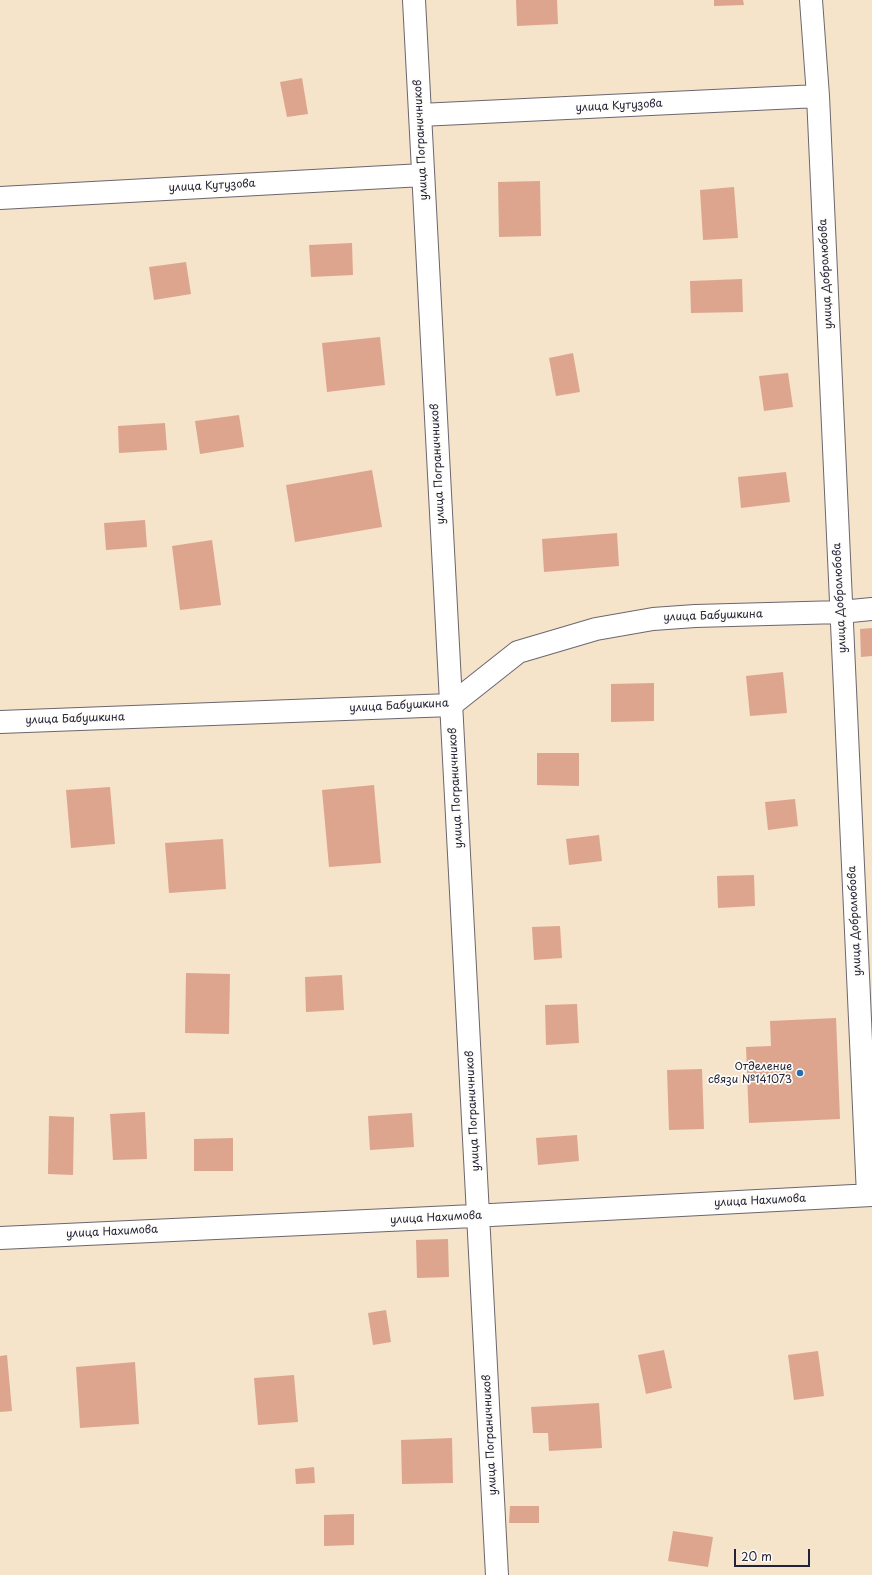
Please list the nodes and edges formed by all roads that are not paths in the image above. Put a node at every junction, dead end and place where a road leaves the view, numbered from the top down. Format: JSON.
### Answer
{"nodes":[{"id":1,"x":414,"y":0,"type":"edge"},
{"id":2,"x":810,"y":0,"type":"edge"},
{"id":3,"x":818,"y":96,"type":"junction"},
{"id":4,"x":420,"y":115,"type":"junction"},
{"id":5,"x":423,"y":175,"type":"junction"},
{"id":6,"x":0,"y":198,"type":"edge"},
{"id":7,"x":872,"y":609,"type":"edge"},
{"id":8,"x":841,"y":612,"type":"junction"},
{"id":9,"x":451,"y":705,"type":"junction"},
{"id":10,"x":0,"y":722,"type":"edge"},
{"id":11,"x":870,"y":1195,"type":"edge"},
{"id":12,"x":478,"y":1216,"type":"junction"},
{"id":13,"x":0,"y":1238,"type":"edge"},
{"id":14,"x":497,"y":1575,"type":"edge"}],
"edges":[{"from":1,"to":4,"type":"street","name":"улица Пограничников"},
{"from":2,"to":3,"type":"street","name":"улица Добролюбова"},
{"from":3,"to":4,"type":"street","name":"улица Кутузова"},
{"from":3,"to":8,"type":"street","name":"улица Добролюбова"},
{"from":4,"to":5,"type":"street","name":"улица Пограничников"},
{"from":5,"to":6,"type":"street","name":"улица Кутузова"},
{"from":5,"to":9,"type":"street","name":"улица Пограничников"},
{"from":7,"to":8,"type":"street","name":"улица Бабушкина"},
{"from":8,"to":9,"type":"street","name":"улица Бабушкина"},
{"from":8,"to":11,"type":"street","name":"улица Добролюбова"},
{"from":9,"to":10,"type":"street","name":"улица Бабушкина"},
{"from":9,"to":12,"type":"street","name":"улица Пограничников"},
{"from":11,"to":12,"type":"street","name":"улица Нахимова"},
{"from":12,"to":13,"type":"street","name":"улица Нахимова"},
{"from":12,"to":14,"type":"street","name":"улица Пограничников"}]}
